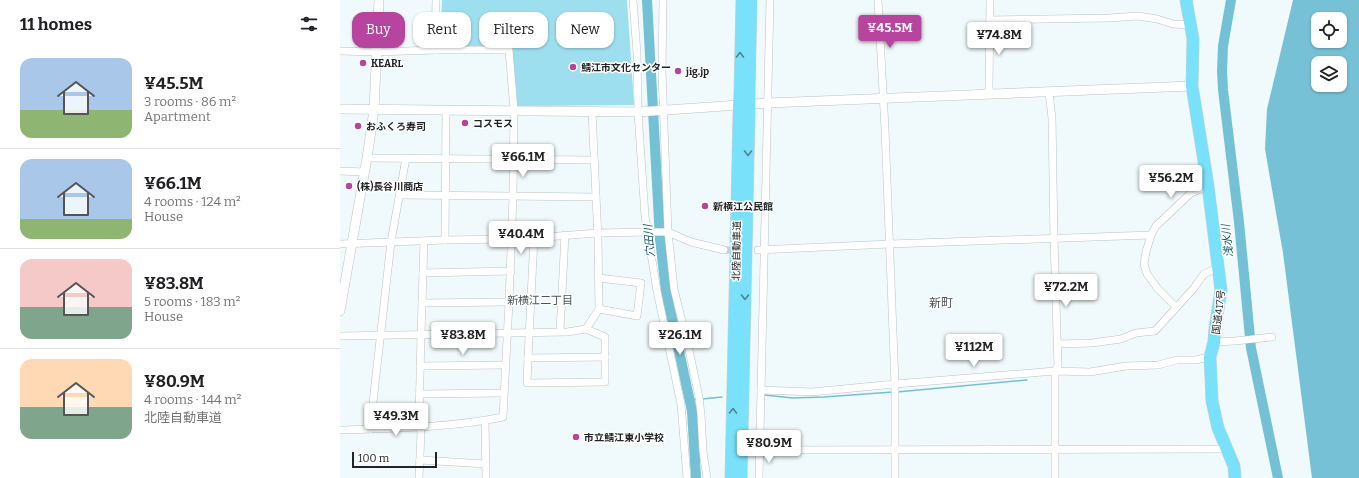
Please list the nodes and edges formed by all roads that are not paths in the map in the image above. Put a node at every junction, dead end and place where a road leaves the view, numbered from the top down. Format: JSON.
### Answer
{"nodes":[{"id":1,"x":379,"y":0,"type":"edge"},
{"id":2,"x":436,"y":0,"type":"edge"},
{"id":3,"x":633,"y":0,"type":"edge"},
{"id":4,"x":663,"y":0,"type":"edge"},
{"id":5,"x":742,"y":0,"type":"edge"},
{"id":6,"x":751,"y":0,"type":"edge"},
{"id":7,"x":770,"y":0,"type":"edge"},
{"id":8,"x":878,"y":0,"type":"edge"},
{"id":9,"x":990,"y":0,"type":"edge"},
{"id":10,"x":1186,"y":0,"type":"edge"},
{"id":11,"x":990,"y":20,"type":"junction"},
{"id":12,"x":1190,"y":25,"type":"junction"},
{"id":13,"x":435,"y":50,"type":"junction"},
{"id":14,"x":340,"y":51,"type":"edge"},
{"id":15,"x":377,"y":52,"type":"junction"},
{"id":16,"x":1192,"y":86,"type":"junction"},
{"id":17,"x":1049,"y":92,"type":"junction"},
{"id":18,"x":744,"y":94,"type":"junction"},
{"id":19,"x":992,"y":94,"type":"junction"},
{"id":20,"x":883,"y":98,"type":"junction"},
{"id":21,"x":768,"y":104,"type":"junction"},
{"id":22,"x":340,"y":109,"type":"edge"},
{"id":23,"x":374,"y":110,"type":"junction"},
{"id":24,"x":514,"y":110,"type":"junction"},
{"id":25,"x":664,"y":110,"type":"junction"},
{"id":26,"x":446,"y":111,"type":"junction"},
{"id":27,"x":592,"y":112,"type":"junction"},
{"id":28,"x":638,"y":112,"type":"junction"},
{"id":29,"x":744,"y":114,"type":"junction"},
{"id":30,"x":367,"y":158,"type":"junction"},
{"id":31,"x":406,"y":158,"type":"junction"},
{"id":32,"x":445,"y":158,"type":"junction"},
{"id":33,"x":514,"y":159,"type":"junction"},
{"id":34,"x":594,"y":160,"type":"junction"},
{"id":35,"x":340,"y":171,"type":"edge"},
{"id":36,"x":365,"y":172,"type":"junction"},
{"id":37,"x":1208,"y":186,"type":"junction"},
{"id":38,"x":400,"y":195,"type":"junction"},
{"id":39,"x":445,"y":195,"type":"junction"},
{"id":40,"x":513,"y":196,"type":"junction"},
{"id":41,"x":596,"y":197,"type":"junction"},
{"id":42,"x":649,"y":232,"type":"junction"},
{"id":43,"x":667,"y":232,"type":"junction"},
{"id":44,"x":598,"y":233,"type":"junction"},
{"id":45,"x":565,"y":235,"type":"junction"},
{"id":46,"x":1151,"y":235,"type":"junction"},
{"id":47,"x":512,"y":238,"type":"junction"},
{"id":48,"x":534,"y":238,"type":"junction"},
{"id":49,"x":1054,"y":239,"type":"junction"},
{"id":50,"x":445,"y":240,"type":"junction"},
{"id":51,"x":424,"y":241,"type":"junction"},
{"id":52,"x":391,"y":242,"type":"junction"},
{"id":53,"x":340,"y":244,"type":"edge"},
{"id":54,"x":352,"y":244,"type":"junction"},
{"id":55,"x":890,"y":244,"type":"junction"},
{"id":56,"x":724,"y":250,"type":"tunnel mouth"},
{"id":57,"x":761,"y":250,"type":"junction"},
{"id":58,"x":1219,"y":267,"type":"junction"},
{"id":59,"x":511,"y":272,"type":"junction"},
{"id":60,"x":423,"y":273,"type":"junction"},
{"id":61,"x":599,"y":278,"type":"junction"},
{"id":62,"x":509,"y":302,"type":"junction"},
{"id":63,"x":422,"y":303,"type":"junction"},
{"id":64,"x":1176,"y":307,"type":"junction"},
{"id":65,"x":599,"y":309,"type":"junction"},
{"id":66,"x":340,"y":310,"type":"edge"},
{"id":67,"x":586,"y":329,"type":"junction"},
{"id":68,"x":529,"y":331,"type":"junction"},
{"id":69,"x":560,"y":331,"type":"junction"},
{"id":70,"x":507,"y":333,"type":"junction"},
{"id":71,"x":421,"y":334,"type":"junction"},
{"id":72,"x":380,"y":335,"type":"junction"},
{"id":73,"x":340,"y":336,"type":"edge"},
{"id":74,"x":1272,"y":337,"type":"dead end"},
{"id":75,"x":1214,"y":342,"type":"junction"},
{"id":76,"x":1058,"y":344,"type":"junction"},
{"id":77,"x":604,"y":357,"type":"junction"},
{"id":78,"x":1210,"y":357,"type":"junction"},
{"id":79,"x":528,"y":358,"type":"junction"},
{"id":80,"x":505,"y":365,"type":"junction"},
{"id":81,"x":420,"y":366,"type":"junction"},
{"id":82,"x":1055,"y":371,"type":"junction"},
{"id":83,"x":895,"y":384,"type":"junction"},
{"id":84,"x":761,"y":390,"type":"junction"},
{"id":85,"x":503,"y":393,"type":"junction"},
{"id":86,"x":420,"y":394,"type":"junction"},
{"id":87,"x":485,"y":421,"type":"junction"},
{"id":88,"x":420,"y":427,"type":"junction"},
{"id":89,"x":370,"y":429,"type":"junction"},
{"id":90,"x":340,"y":430,"type":"edge"},
{"id":91,"x":1227,"y":449,"type":"junction"},
{"id":92,"x":760,"y":450,"type":"junction"},
{"id":93,"x":1055,"y":450,"type":"junction"},
{"id":94,"x":895,"y":451,"type":"junction"},
{"id":95,"x":420,"y":460,"type":"junction"},
{"id":96,"x":486,"y":464,"type":"junction"},
{"id":97,"x":419,"y":478,"type":"edge"},
{"id":98,"x":486,"y":478,"type":"edge"},
{"id":99,"x":687,"y":478,"type":"edge"},
{"id":100,"x":707,"y":478,"type":"edge"},
{"id":101,"x":731,"y":478,"type":"edge"},
{"id":102,"x":741,"y":478,"type":"edge"},
{"id":103,"x":760,"y":478,"type":"edge"},
{"id":104,"x":895,"y":478,"type":"edge"},
{"id":105,"x":1055,"y":478,"type":"edge"},
{"id":106,"x":1235,"y":478,"type":"edge"}],
"edges":[{"from":1,"to":15,"type":"street"},
{"from":2,"to":13,"type":"street"},
{"from":3,"to":28,"type":"street"},
{"from":4,"to":25,"type":"street"},
{"from":18,"to":5,"type":"highway","name":"北陸自動車道","one_way":true},
{"from":6,"to":18,"type":"highway","name":"北陸自動車道"},
{"from":7,"to":21,"type":"street"},
{"from":8,"to":20,"type":"street"},
{"from":9,"to":11,"type":"street"},
{"from":10,"to":12,"type":"highway","name":"国道417号"},
{"from":11,"to":12,"type":"street"},
{"from":11,"to":19,"type":"street"},
{"from":12,"to":16,"type":"highway","name":"国道417号"},
{"from":13,"to":15,"type":"street"},
{"from":13,"to":24,"type":"street"},
{"from":14,"to":15,"type":"street"},
{"from":15,"to":23,"type":"street"},
{"from":16,"to":17,"type":"street"},
{"from":16,"to":37,"type":"highway","name":"国道417号"},
{"from":17,"to":19,"type":"street"},
{"from":17,"to":49,"type":"street"},
{"from":18,"to":29,"type":"highway","name":"北陸自動車道","bridge":true},
{"from":19,"to":20,"type":"street"},
{"from":20,"to":21,"type":"street"},
{"from":20,"to":55,"type":"street"},
{"from":21,"to":25,"type":"street"},
{"from":21,"to":57,"type":"street"},
{"from":22,"to":23,"type":"street"},
{"from":23,"to":26,"type":"street"},
{"from":23,"to":30,"type":"street"},
{"from":24,"to":26,"type":"street"},
{"from":24,"to":27,"type":"street"},
{"from":24,"to":33,"type":"street"},
{"from":25,"to":28,"type":"street"},
{"from":25,"to":43,"type":"street"},
{"from":26,"to":32,"type":"street"},
{"from":27,"to":28,"type":"street"},
{"from":27,"to":34,"type":"street"},
{"from":28,"to":42,"type":"street"},
{"from":101,"to":29,"type":"highway","name":"北陸自動車道","one_way":true},
{"from":29,"to":102,"type":"highway","name":"北陸自動車道","one_way":true},
{"from":30,"to":31,"type":"street"},
{"from":30,"to":36,"type":"street"},
{"from":31,"to":32,"type":"street"},
{"from":31,"to":38,"type":"street"},
{"from":32,"to":33,"type":"street"},
{"from":32,"to":39,"type":"street"},
{"from":33,"to":34,"type":"street"},
{"from":33,"to":40,"type":"street"},
{"from":34,"to":41,"type":"street"},
{"from":35,"to":36,"type":"street"},
{"from":36,"to":54,"type":"street"},
{"from":37,"to":46,"type":"street"},
{"from":37,"to":58,"type":"highway","name":"国道417号"},
{"from":38,"to":39,"type":"street"},
{"from":38,"to":52,"type":"street"},
{"from":39,"to":40,"type":"street"},
{"from":39,"to":50,"type":"street"},
{"from":40,"to":41,"type":"street"},
{"from":40,"to":47,"type":"street"},
{"from":41,"to":44,"type":"street"},
{"from":42,"to":43,"type":"street"},
{"from":42,"to":44,"type":"street"},
{"from":42,"to":99,"type":"street"},
{"from":43,"to":56,"type":"street"},
{"from":43,"to":100,"type":"street"},
{"from":44,"to":45,"type":"street"},
{"from":44,"to":61,"type":"street"},
{"from":45,"to":48,"type":"street"},
{"from":45,"to":69,"type":"street"},
{"from":46,"to":49,"type":"street"},
{"from":46,"to":64,"type":"street"},
{"from":47,"to":48,"type":"street"},
{"from":47,"to":50,"type":"street"},
{"from":47,"to":59,"type":"street"},
{"from":48,"to":68,"type":"street"},
{"from":49,"to":55,"type":"street"},
{"from":49,"to":76,"type":"street"},
{"from":50,"to":51,"type":"street"},
{"from":51,"to":52,"type":"street"},
{"from":51,"to":60,"type":"street"},
{"from":52,"to":54,"type":"street"},
{"from":52,"to":72,"type":"street"},
{"from":53,"to":54,"type":"street"},
{"from":54,"to":66,"type":"street"},
{"from":55,"to":57,"type":"street"},
{"from":55,"to":83,"type":"street"},
{"from":57,"to":84,"type":"street"},
{"from":58,"to":64,"type":"street"},
{"from":58,"to":75,"type":"highway","name":"国道417号"},
{"from":59,"to":60,"type":"street"},
{"from":59,"to":62,"type":"street"},
{"from":60,"to":63,"type":"street"},
{"from":61,"to":65,"type":"street"},
{"from":61,"to":65,"type":"street"},
{"from":62,"to":63,"type":"street"},
{"from":62,"to":70,"type":"street"},
{"from":63,"to":71,"type":"street"},
{"from":64,"to":76,"type":"street"},
{"from":65,"to":67,"type":"street"},
{"from":67,"to":69,"type":"street"},
{"from":67,"to":77,"type":"street"},
{"from":68,"to":69,"type":"street"},
{"from":68,"to":70,"type":"street"},
{"from":68,"to":79,"type":"street"},
{"from":70,"to":71,"type":"street"},
{"from":70,"to":80,"type":"street"},
{"from":71,"to":72,"type":"street"},
{"from":71,"to":81,"type":"street"},
{"from":72,"to":73,"type":"street"},
{"from":72,"to":89,"type":"street"},
{"from":74,"to":75,"type":"street"},
{"from":75,"to":78,"type":"highway","name":"国道417号"},
{"from":76,"to":82,"type":"street"},
{"from":77,"to":79,"type":"street"},
{"from":77,"to":79,"type":"street"},
{"from":78,"to":82,"type":"street"},
{"from":78,"to":91,"type":"highway","name":"国道417号"},
{"from":80,"to":81,"type":"street"},
{"from":80,"to":85,"type":"street"},
{"from":81,"to":86,"type":"street"},
{"from":82,"to":83,"type":"street"},
{"from":82,"to":93,"type":"street"},
{"from":83,"to":84,"type":"street"},
{"from":83,"to":94,"type":"street"},
{"from":84,"to":92,"type":"street"},
{"from":85,"to":86,"type":"street"},
{"from":85,"to":87,"type":"street"},
{"from":86,"to":88,"type":"street"},
{"from":87,"to":88,"type":"street"},
{"from":87,"to":96,"type":"street"},
{"from":88,"to":89,"type":"street"},
{"from":88,"to":95,"type":"street"},
{"from":89,"to":90,"type":"street"},
{"from":91,"to":93,"type":"street"},
{"from":91,"to":106,"type":"highway","name":"国道417号"},
{"from":92,"to":94,"type":"street"},
{"from":92,"to":103,"type":"street"},
{"from":93,"to":94,"type":"street"},
{"from":93,"to":105,"type":"street"},
{"from":94,"to":104,"type":"street"},
{"from":95,"to":96,"type":"street"},
{"from":95,"to":97,"type":"street"},
{"from":96,"to":98,"type":"street"}]}
